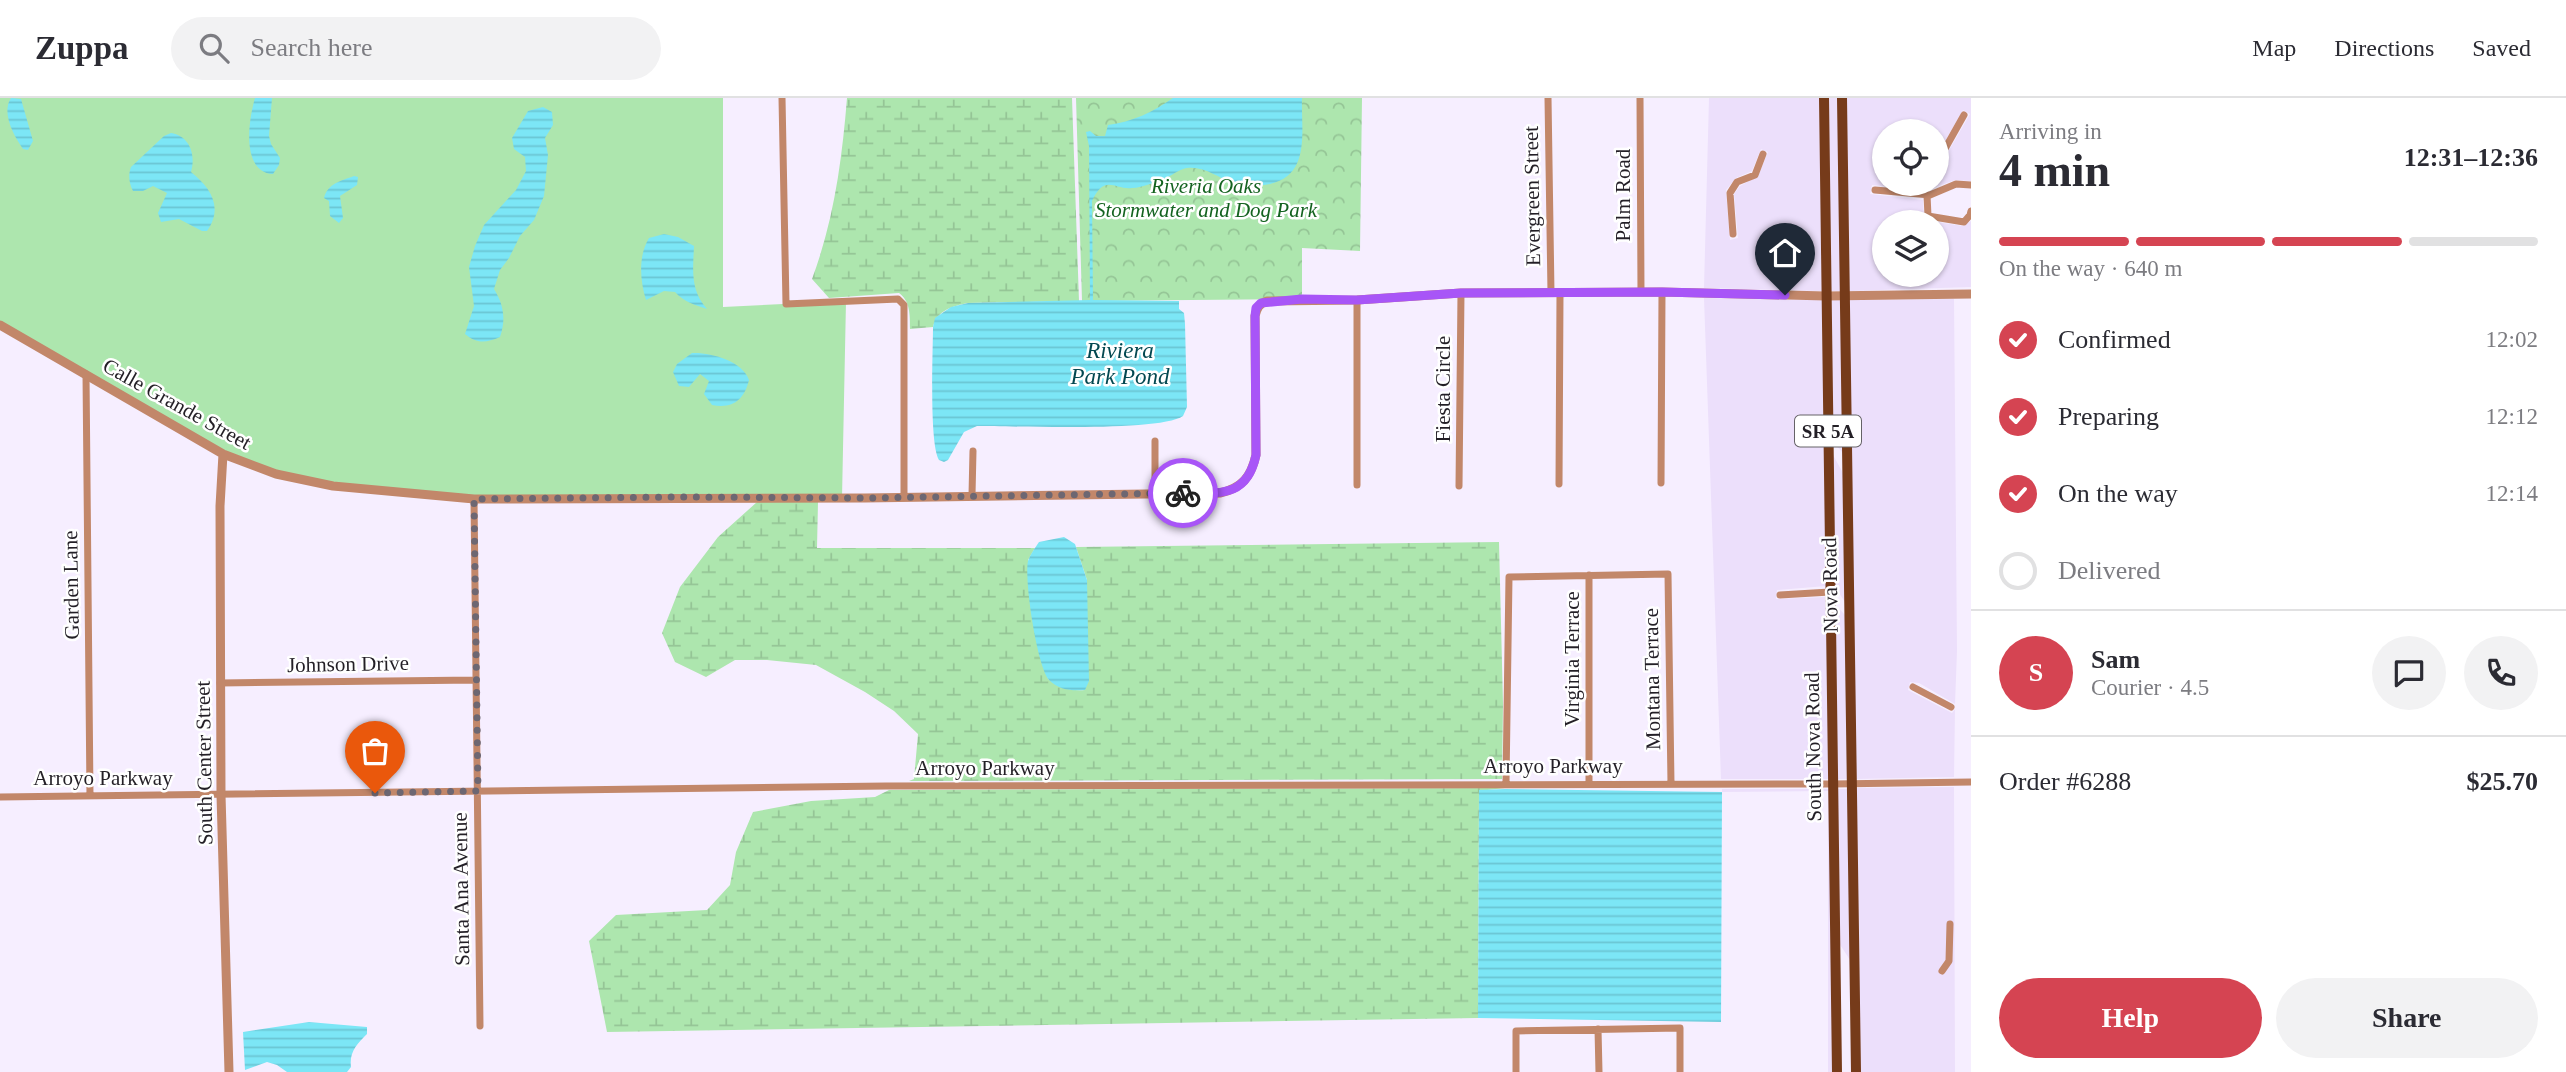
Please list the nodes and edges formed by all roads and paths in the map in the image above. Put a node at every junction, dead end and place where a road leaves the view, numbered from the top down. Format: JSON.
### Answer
{"nodes":[{"id":1,"x":782,"y":98,"type":"edge"},
{"id":2,"x":1548,"y":98,"type":"edge"},
{"id":3,"x":1640,"y":98,"type":"edge"},
{"id":4,"x":1824,"y":98,"type":"edge"},
{"id":5,"x":1842,"y":98,"type":"edge"},
{"id":6,"x":1964,"y":115,"type":"dead end"},
{"id":7,"x":1949,"y":142,"type":"edge"},
{"id":8,"x":1763,"y":154,"type":"dead end"},
{"id":9,"x":1971,"y":185,"type":"edge"},
{"id":10,"x":1949,"y":187,"type":"edge"},
{"id":11,"x":1927,"y":196,"type":"edge"},
{"id":12,"x":1971,"y":211,"type":"edge"},
{"id":13,"x":1733,"y":234,"type":"dead end"},
{"id":14,"x":1641,"y":292,"type":"junction"},
{"id":15,"x":1662,"y":292,"type":"junction"},
{"id":16,"x":1461,"y":293,"type":"junction"},
{"id":17,"x":1555,"y":293,"type":"junction"},
{"id":18,"x":1971,"y":294,"type":"edge"},
{"id":19,"x":1826,"y":296,"type":"junction"},
{"id":20,"x":1845,"y":296,"type":"junction"},
{"id":21,"x":1357,"y":300,"type":"junction"},
{"id":22,"x":0,"y":325,"type":"edge"},
{"id":23,"x":86,"y":374,"type":"junction"},
{"id":24,"x":1155,"y":442,"type":"dead end"},
{"id":25,"x":1828,"y":445,"type":"junction"},
{"id":26,"x":973,"y":451,"type":"dead end"},
{"id":27,"x":223,"y":454,"type":"junction"},
{"id":28,"x":1847,"y":472,"type":"junction"},
{"id":29,"x":1661,"y":483,"type":"dead end"},
{"id":30,"x":1559,"y":484,"type":"dead end"},
{"id":31,"x":1357,"y":485,"type":"dead end"},
{"id":32,"x":1460,"y":486,"type":"dead end"},
{"id":33,"x":1155,"y":493,"type":"junction"},
{"id":34,"x":972,"y":495,"type":"junction"},
{"id":35,"x":905,"y":496,"type":"junction"},
{"id":36,"x":474,"y":499,"type":"junction"},
{"id":37,"x":1589,"y":575,"type":"junction"},
{"id":38,"x":1830,"y":590,"type":"junction"},
{"id":39,"x":1780,"y":595,"type":"dead end"},
{"id":40,"x":1849,"y":612,"type":"junction"},
{"id":41,"x":476,"y":680,"type":"junction"},
{"id":42,"x":220,"y":683,"type":"junction"},
{"id":43,"x":1913,"y":687,"type":"dead end"},
{"id":44,"x":1951,"y":707,"type":"dead end"},
{"id":45,"x":1971,"y":782,"type":"edge"},
{"id":46,"x":1506,"y":783,"type":"junction"},
{"id":47,"x":1589,"y":784,"type":"junction"},
{"id":48,"x":1671,"y":784,"type":"junction"},
{"id":49,"x":1833,"y":784,"type":"junction"},
{"id":50,"x":1852,"y":784,"type":"junction"},
{"id":51,"x":478,"y":791,"type":"junction"},
{"id":52,"x":221,"y":795,"type":"junction"},
{"id":53,"x":90,"y":796,"type":"junction"},
{"id":54,"x":0,"y":797,"type":"edge"},
{"id":55,"x":1950,"y":924,"type":"dead end"},
{"id":56,"x":1835,"y":945,"type":"junction"},
{"id":57,"x":1854,"y":970,"type":"junction"},
{"id":58,"x":1942,"y":971,"type":"dead end"},
{"id":59,"x":480,"y":1026,"type":"dead end"},
{"id":60,"x":1598,"y":1030,"type":"junction"},
{"id":61,"x":1836,"y":1031,"type":"junction"},
{"id":62,"x":1856,"y":1054,"type":"junction"},
{"id":63,"x":229,"y":1072,"type":"edge"},
{"id":64,"x":1516,"y":1072,"type":"edge"},
{"id":65,"x":1599,"y":1072,"type":"edge"},
{"id":66,"x":1680,"y":1072,"type":"edge"},
{"id":67,"x":1837,"y":1072,"type":"edge"},
{"id":68,"x":1856,"y":1072,"type":"edge"}],
"edges":[{"from":1,"to":35,"type":"street"},
{"from":2,"to":17,"type":"street","name":"Evergreen Street"},
{"from":3,"to":14,"type":"street","name":"Palm Road"},
{"from":4,"to":19,"type":"main road","number":"SR 5A"},
{"from":5,"to":20,"type":"main road","name":"Nova Road","number":"SR 5A"},
{"from":6,"to":7,"type":"street"},
{"from":8,"to":13,"type":"street"},
{"from":9,"to":10,"type":"street"},
{"from":11,"to":12,"type":"street"},
{"from":14,"to":15,"type":"street"},
{"from":14,"to":17,"type":"street"},
{"from":15,"to":19,"type":"street"},
{"from":15,"to":29,"type":"street"},
{"from":16,"to":17,"type":"street"},
{"from":16,"to":21,"type":"street"},
{"from":16,"to":32,"type":"street","name":"Fiesta Circle"},
{"from":17,"to":30,"type":"street","name":"Evergreen Street"},
{"from":18,"to":20,"type":"street"},
{"from":19,"to":20,"type":"street"},
{"from":19,"to":25,"type":"main road","name":"South Nova Road","number":"SR 5A"},
{"from":20,"to":28,"type":"main road","name":"Nova Road","number":"SR 5A"},
{"from":21,"to":31,"type":"street"},
{"from":21,"to":33,"type":"street","name":"Calle Grande Street"},
{"from":22,"to":23,"type":"street","name":"Calle Grande Street"},
{"from":23,"to":27,"type":"street","name":"Calle Grande Street"},
{"from":23,"to":53,"type":"street","name":"Garden Lane"},
{"from":24,"to":33,"type":"street"},
{"from":25,"to":28,"type":"main road"},
{"from":25,"to":38,"type":"main road","name":"South Nova Road","number":"SR 5A"},
{"from":26,"to":34,"type":"street"},
{"from":27,"to":36,"type":"street","name":"Calle Grande Street"},
{"from":27,"to":42,"type":"street","name":"South Center Street"},
{"from":28,"to":40,"type":"main road","name":"Nova Road","number":"SR 5A"},
{"from":33,"to":34,"type":"street","name":"Calle Grande Street"},
{"from":34,"to":35,"type":"street","name":"Calle Grande Street"},
{"from":35,"to":36,"type":"street","name":"Calle Grande Street"},
{"from":36,"to":41,"type":"street","name":"Santa Ana Avenue"},
{"from":37,"to":46,"type":"street"},
{"from":37,"to":47,"type":"street","name":"Virginia Terrace"},
{"from":37,"to":48,"type":"street","name":"Montana Terrace"},
{"from":38,"to":39,"type":"street"},
{"from":38,"to":40,"type":"main road"},
{"from":38,"to":49,"type":"main road","name":"South Nova Road","number":"SR 5A"},
{"from":40,"to":50,"type":"main road","name":"Nova Road","number":"SR 5A"},
{"from":41,"to":42,"type":"street","name":"Johnson Drive"},
{"from":41,"to":51,"type":"street","name":"Santa Ana Avenue"},
{"from":42,"to":52,"type":"street","name":"South Center Street"},
{"from":43,"to":44,"type":"street"},
{"from":45,"to":50,"type":"street","name":"Arroyo Parkway"},
{"from":46,"to":47,"type":"street","name":"Arroyo Parkway"},
{"from":46,"to":51,"type":"street","name":"Arroyo Parkway"},
{"from":47,"to":48,"type":"street","name":"Arroyo Parkway"},
{"from":48,"to":49,"type":"street","name":"Arroyo Parkway"},
{"from":49,"to":50,"type":"street","name":"Arroyo Parkway"},
{"from":49,"to":56,"type":"main road","name":"South Nova Road","number":"SR 5A"},
{"from":50,"to":57,"type":"main road","name":"Nova Road","number":"SR 5A"},
{"from":51,"to":52,"type":"street","name":"Arroyo Parkway"},
{"from":51,"to":59,"type":"street","name":"Santa Ana Avenue"},
{"from":52,"to":53,"type":"street","name":"Arroyo Parkway"},
{"from":52,"to":63,"type":"street","name":"South Center Street"},
{"from":53,"to":54,"type":"street","name":"Arroyo Parkway"},
{"from":55,"to":58,"type":"street"},
{"from":56,"to":57,"type":"main road"},
{"from":56,"to":61,"type":"main road","name":"South Nova Road","number":"SR 5A"},
{"from":57,"to":62,"type":"main road","name":"Nova Road","number":"SR 5A"},
{"from":60,"to":64,"type":"street"},
{"from":60,"to":65,"type":"street"},
{"from":60,"to":66,"type":"street"},
{"from":61,"to":62,"type":"main road"},
{"from":61,"to":67,"type":"main road","name":"South Nova Road","number":"SR 5A"},
{"from":62,"to":68,"type":"main road","name":"Nova Road","number":"SR 5A"}]}
